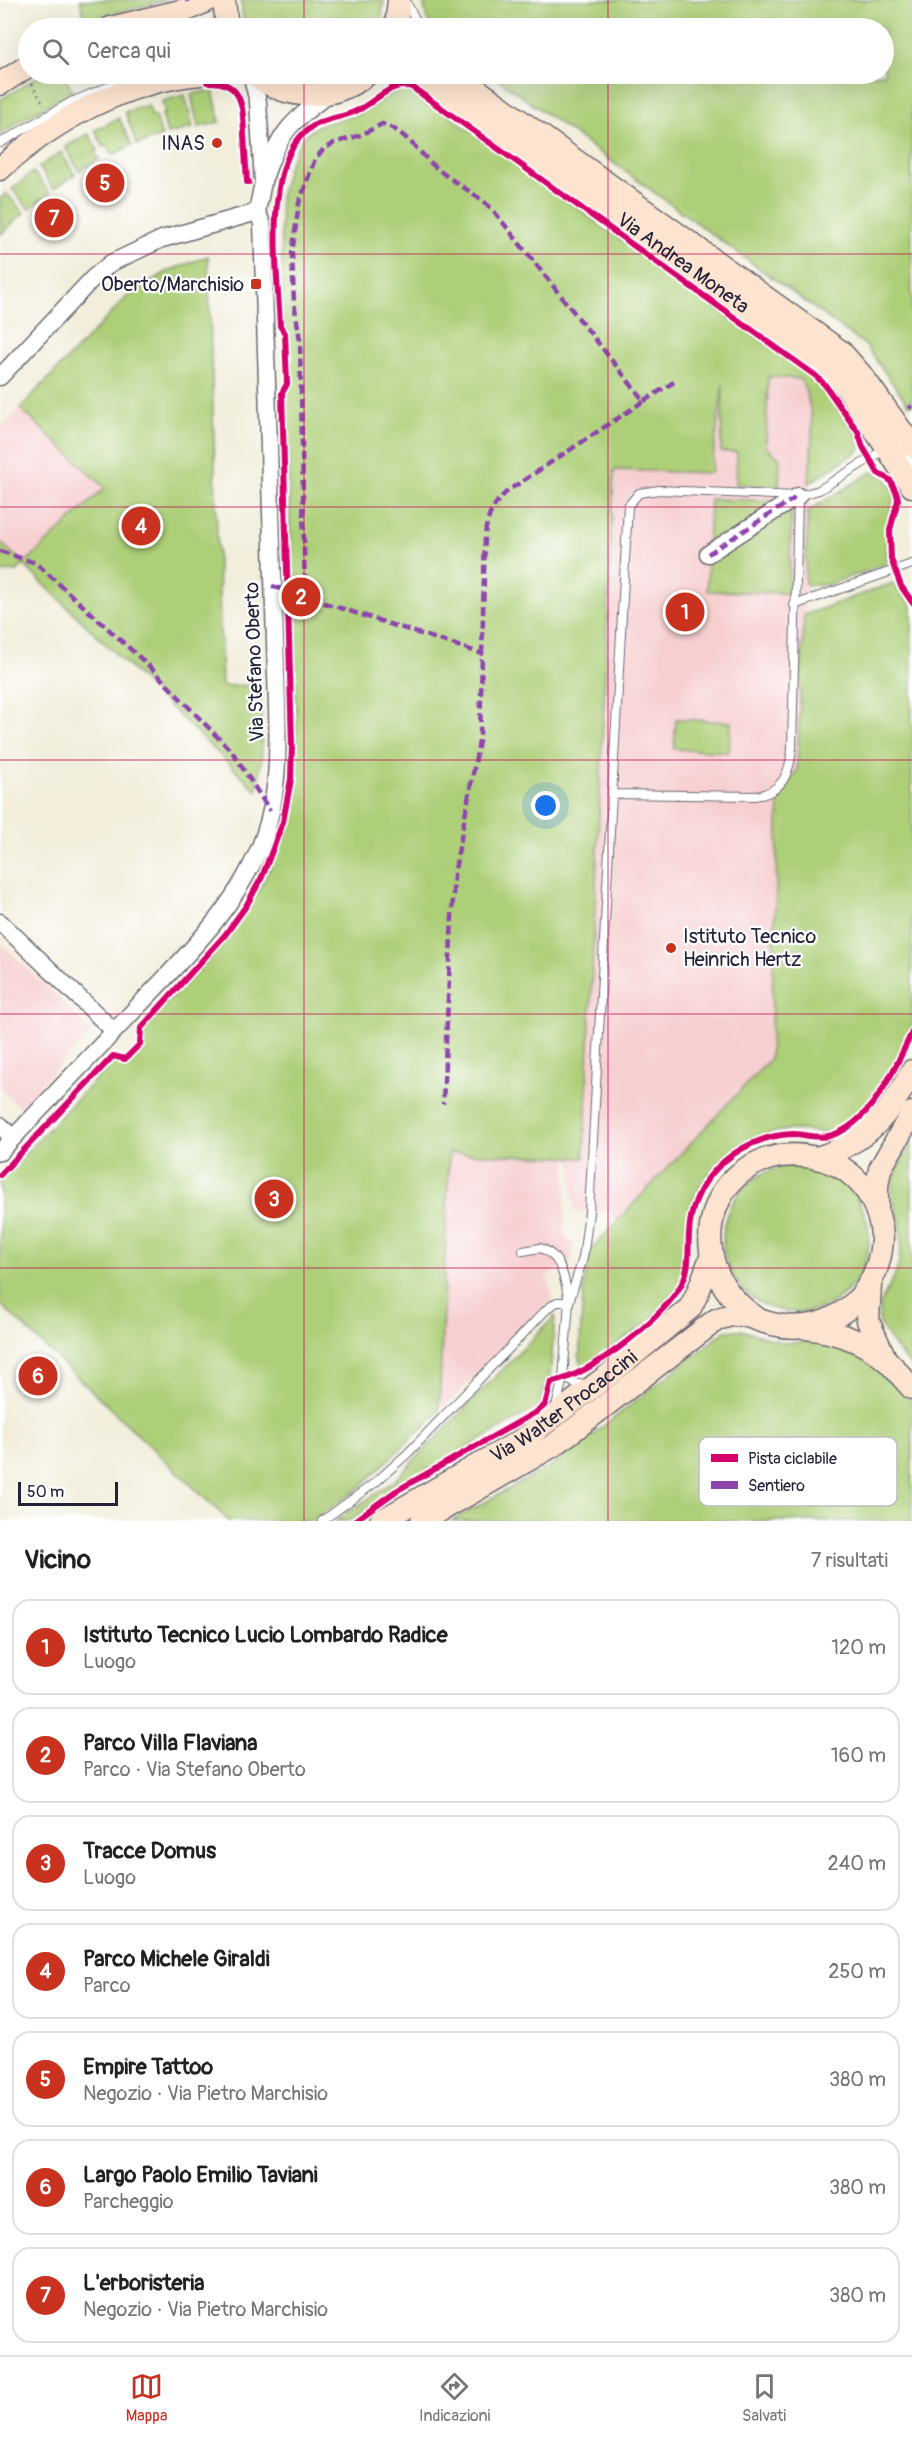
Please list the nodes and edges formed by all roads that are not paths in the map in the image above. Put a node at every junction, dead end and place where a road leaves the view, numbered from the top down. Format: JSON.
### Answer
{"nodes":[{"id":1,"x":208,"y":0,"type":"edge"},
{"id":2,"x":224,"y":0,"type":"edge"},
{"id":3,"x":401,"y":2,"type":"edge"},
{"id":4,"x":152,"y":18,"type":"edge"},
{"id":5,"x":225,"y":18,"type":"edge"},
{"id":6,"x":398,"y":18,"type":"edge"},
{"id":7,"x":408,"y":18,"type":"edge"},
{"id":8,"x":413,"y":18,"type":"edge"},
{"id":9,"x":18,"y":81,"type":"edge"},
{"id":10,"x":0,"y":84,"type":"edge"},
{"id":11,"x":115,"y":84,"type":"edge"},
{"id":12,"x":149,"y":84,"type":"edge"},
{"id":13,"x":255,"y":84,"type":"edge"},
{"id":14,"x":271,"y":84,"type":"edge"},
{"id":15,"x":352,"y":84,"type":"edge"},
{"id":16,"x":435,"y":84,"type":"edge"},
{"id":17,"x":453,"y":84,"type":"edge"},
{"id":18,"x":468,"y":84,"type":"edge"},
{"id":19,"x":480,"y":84,"type":"edge"},
{"id":20,"x":330,"y":93,"type":"junction"},
{"id":21,"x":0,"y":144,"type":"edge"},
{"id":22,"x":0,"y":168,"type":"edge"},
{"id":23,"x":263,"y":182,"type":"junction"},
{"id":24,"x":257,"y":212,"type":"junction"},
{"id":25,"x":756,"y":297,"type":"junction"},
{"id":26,"x":783,"y":316,"type":"junction"},
{"id":27,"x":0,"y":377,"type":"edge"},
{"id":28,"x":864,"y":395,"type":"dead end"},
{"id":29,"x":912,"y":435,"type":"edge"},
{"id":30,"x":899,"y":445,"type":"edge"},
{"id":31,"x":912,"y":465,"type":"edge"},
{"id":32,"x":912,"y":486,"type":"edge"},
{"id":33,"x":798,"y":496,"type":"junction"},
{"id":34,"x":708,"y":554,"type":"dead end"},
{"id":35,"x":912,"y":564,"type":"edge"},
{"id":36,"x":794,"y":605,"type":"junction"},
{"id":37,"x":614,"y":794,"type":"junction"},
{"id":38,"x":0,"y":922,"type":"edge"},
{"id":39,"x":114,"y":1031,"type":"junction"},
{"id":40,"x":912,"y":1071,"type":"edge"},
{"id":41,"x":912,"y":1113,"type":"edge"},
{"id":42,"x":0,"y":1125,"type":"edge"},
{"id":43,"x":14,"y":1138,"type":"junction"},
{"id":44,"x":0,"y":1152,"type":"edge"},
{"id":45,"x":817,"y":1158,"type":"junction"},
{"id":46,"x":878,"y":1214,"type":"junction"},
{"id":47,"x":523,"y":1251,"type":"dead end"},
{"id":48,"x":711,"y":1257,"type":"junction"},
{"id":49,"x":870,"y":1285,"type":"junction"},
{"id":50,"x":569,"y":1302,"type":"junction"},
{"id":51,"x":755,"y":1317,"type":"junction"},
{"id":52,"x":800,"y":1327,"type":"junction"},
{"id":53,"x":885,"y":1359,"type":"junction"},
{"id":54,"x":563,"y":1378,"type":"junction"},
{"id":55,"x":596,"y":1385,"type":"junction"},
{"id":56,"x":912,"y":1388,"type":"edge"},
{"id":57,"x":554,"y":1418,"type":"junction"},
{"id":58,"x":322,"y":1521,"type":"edge"},
{"id":59,"x":381,"y":1521,"type":"edge"},
{"id":60,"x":422,"y":1521,"type":"edge"}],
"edges":[{"from":1,"to":4,"type":"street"},
{"from":2,"to":5,"type":"street"},
{"from":3,"to":6,"type":"street"},
{"from":3,"to":7,"type":"street"},
{"from":3,"to":8,"type":"lane"},
{"from":9,"to":10,"type":"street"},
{"from":11,"to":21,"type":"lane"},
{"from":12,"to":22,"type":"street"},
{"from":13,"to":23,"type":"street","name":"Via Stefano Oberto"},
{"from":14,"to":20,"type":"street"},
{"from":15,"to":20,"type":"street"},
{"from":16,"to":25,"type":"street","name":"Via Andrea Moneta"},
{"from":17,"to":25,"type":"lane","name":"Via Andrea Moneta"},
{"from":18,"to":25,"type":"street","name":"Via Andrea Moneta"},
{"from":19,"to":25,"type":"lane","name":"Via Andrea Moneta"},
{"from":20,"to":23,"type":"street"},
{"from":23,"to":24,"type":"street","name":"Via Stefano Oberto"},
{"from":24,"to":27,"type":"street"},
{"from":24,"to":39,"type":"street","name":"Via Stefano Oberto"},
{"from":25,"to":26,"type":"street","name":"Via Andrea Moneta"},
{"from":26,"to":28,"type":"lane","name":"Via Andrea Moneta"},
{"from":26,"to":29,"type":"lane","name":"Via Andrea Moneta"},
{"from":26,"to":30,"type":"street","name":"Via Andrea Moneta"},
{"from":30,"to":31,"type":"lane","name":"Via Andrea Moneta"},
{"from":30,"to":32,"type":"street","name":"Via Andrea Moneta"},
{"from":30,"to":33,"type":"lane"},
{"from":33,"to":34,"type":"street"},
{"from":33,"to":36,"type":"lane"},
{"from":33,"to":37,"type":"lane"},
{"from":35,"to":36,"type":"lane"},
{"from":36,"to":37,"type":"lane"},
{"from":37,"to":50,"type":"lane"},
{"from":38,"to":39,"type":"street"},
{"from":39,"to":43,"type":"street","name":"Via Stefano Oberto"},
{"from":40,"to":45,"type":"street","name":"Via Walter Procaccini"},
{"from":41,"to":46,"type":"street","name":"Via Walter Procaccini"},
{"from":42,"to":43,"type":"street"},
{"from":43,"to":44,"type":"street","name":"Via Stefano Oberto"},
{"from":45,"to":46,"type":"street","name":"Via Walter Procaccini"},
{"from":45,"to":48,"type":"street","name":"Via Walter Procaccini"},
{"from":46,"to":49,"type":"street","name":"Via Walter Procaccini"},
{"from":47,"to":50,"type":"lane"},
{"from":48,"to":51,"type":"street","name":"Via Walter Procaccini"},
{"from":48,"to":55,"type":"street","name":"Via Walter Procaccini"},
{"from":49,"to":52,"type":"street","name":"Via Walter Procaccini"},
{"from":49,"to":53,"type":"street"},
{"from":50,"to":54,"type":"lane"},
{"from":50,"to":58,"type":"lane"},
{"from":51,"to":52,"type":"street","name":"Via Walter Procaccini"},
{"from":51,"to":60,"type":"street","name":"Via Walter Procaccini"},
{"from":52,"to":53,"type":"street"},
{"from":53,"to":56,"type":"street"},
{"from":54,"to":55,"type":"lane"},
{"from":54,"to":57,"type":"lane"},
{"from":55,"to":57,"type":"street","name":"Via Walter Procaccini"},
{"from":57,"to":59,"type":"street","name":"Via Walter Procaccini"}]}
